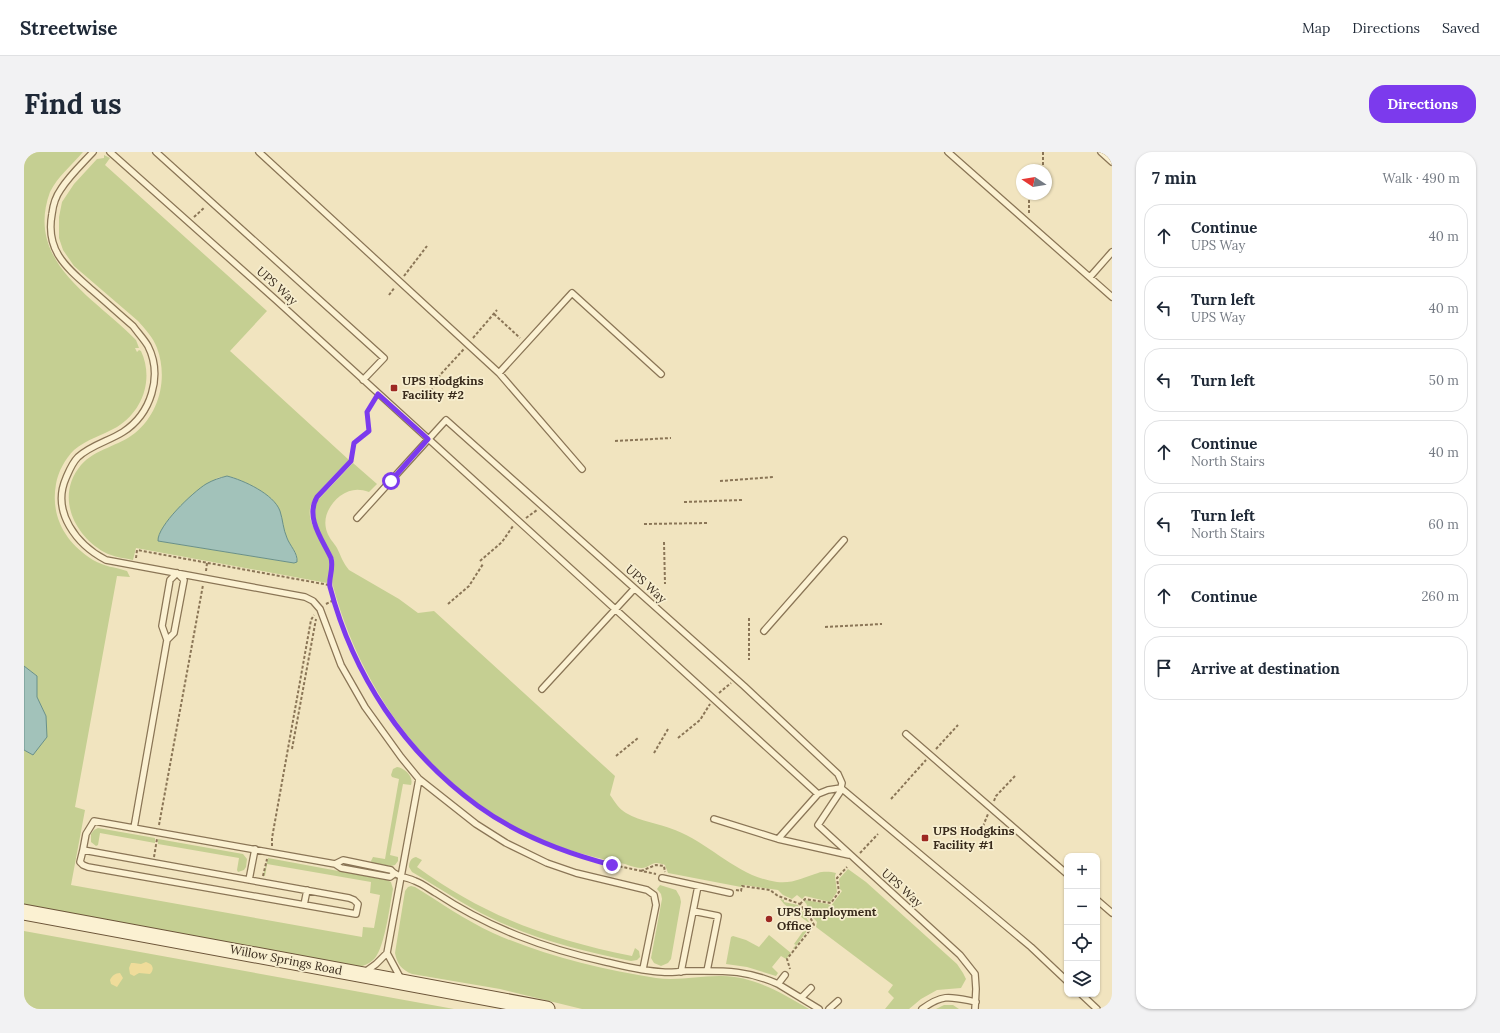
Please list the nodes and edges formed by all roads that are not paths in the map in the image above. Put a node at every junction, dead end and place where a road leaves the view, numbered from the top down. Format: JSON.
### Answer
{"nodes":[{"id":1,"x":93,"y":152,"type":"edge"},
{"id":2,"x":110,"y":152,"type":"edge"},
{"id":3,"x":156,"y":152,"type":"edge"},
{"id":4,"x":260,"y":152,"type":"edge"},
{"id":5,"x":948,"y":152,"type":"edge"},
{"id":6,"x":1101,"y":152,"type":"edge"},
{"id":7,"x":1112,"y":162,"type":"edge"},
{"id":8,"x":1112,"y":252,"type":"edge"},
{"id":9,"x":1090,"y":277,"type":"junction"},
{"id":10,"x":1112,"y":297,"type":"edge"},
{"id":11,"x":499,"y":373,"type":"junction"},
{"id":12,"x":661,"y":374,"type":"dead end"},
{"id":13,"x":363,"y":380,"type":"junction"},
{"id":14,"x":428,"y":439,"type":"junction"},
{"id":15,"x":582,"y":469,"type":"dead end"},
{"id":16,"x":357,"y":518,"type":"dead end"},
{"id":17,"x":844,"y":540,"type":"dead end"},
{"id":18,"x":177,"y":573,"type":"junction"},
{"id":19,"x":634,"y":589,"type":"junction"},
{"id":20,"x":615,"y":609,"type":"junction"},
{"id":21,"x":764,"y":631,"type":"dead end"},
{"id":22,"x":167,"y":640,"type":"junction"},
{"id":23,"x":542,"y":689,"type":"dead end"},
{"id":24,"x":906,"y":734,"type":"dead end"},
{"id":25,"x":419,"y":779,"type":"junction"},
{"id":26,"x":841,"y":788,"type":"junction"},
{"id":27,"x":818,"y":794,"type":"junction"},
{"id":28,"x":714,"y":820,"type":"dead end"},
{"id":29,"x":134,"y":828,"type":"junction"},
{"id":30,"x":778,"y":839,"type":"junction"},
{"id":31,"x":255,"y":849,"type":"junction"},
{"id":32,"x":83,"y":850,"type":"junction"},
{"id":33,"x":850,"y":855,"type":"junction"},
{"id":34,"x":1064,"y":871,"type":"edge"},
{"id":35,"x":401,"y":876,"type":"junction"},
{"id":36,"x":662,"y":878,"type":"road end"},
{"id":37,"x":249,"y":880,"type":"junction"},
{"id":38,"x":698,"y":886,"type":"junction"},
{"id":39,"x":307,"y":890,"type":"junction"},
{"id":40,"x":730,"y":893,"type":"dead end"},
{"id":41,"x":1100,"y":903,"type":"edge"},
{"id":42,"x":304,"y":905,"type":"junction"},
{"id":43,"x":693,"y":911,"type":"junction"},
{"id":44,"x":24,"y":912,"type":"edge"},
{"id":45,"x":1112,"y":913,"type":"edge"},
{"id":46,"x":387,"y":953,"type":"junction"},
{"id":47,"x":643,"y":969,"type":"junction"},
{"id":48,"x":707,"y":971,"type":"junction"},
{"id":49,"x":681,"y":972,"type":"junction"},
{"id":50,"x":362,"y":974,"type":"junction"},
{"id":51,"x":785,"y":975,"type":"dead end"},
{"id":52,"x":1064,"y":978,"type":"edge"},
{"id":53,"x":402,"y":982,"type":"junction"},
{"id":54,"x":778,"y":984,"type":"junction"},
{"id":55,"x":810,"y":988,"type":"dead end"},
{"id":56,"x":1084,"y":997,"type":"edge"},
{"id":57,"x":801,"y":998,"type":"junction"},
{"id":58,"x":838,"y":1001,"type":"dead end"},
{"id":59,"x":976,"y":1002,"type":"junction"},
{"id":60,"x":548,"y":1009,"type":"edge"},
{"id":61,"x":819,"y":1009,"type":"edge"},
{"id":62,"x":829,"y":1009,"type":"edge"},
{"id":63,"x":922,"y":1009,"type":"edge"},
{"id":64,"x":975,"y":1009,"type":"edge"},
{"id":65,"x":1097,"y":1009,"type":"edge"}],
"edges":[{"from":1,"to":18,"type":"lane"},
{"from":2,"to":13,"type":"lane","name":"UPS Way"},
{"from":3,"to":13,"type":"lane","name":"UPS Way"},
{"from":4,"to":11,"type":"lane"},
{"from":5,"to":9,"type":"lane"},
{"from":6,"to":7,"type":"lane"},
{"from":8,"to":9,"type":"lane"},
{"from":9,"to":10,"type":"lane"},
{"from":11,"to":12,"type":"lane"},
{"from":11,"to":15,"type":"lane"},
{"from":13,"to":14,"type":"lane","name":"UPS Way"},
{"from":14,"to":16,"type":"lane","name":"UPS Way"},
{"from":14,"to":19,"type":"lane","name":"UPS Way"},
{"from":14,"to":20,"type":"lane","name":"UPS Way"},
{"from":17,"to":21,"type":"lane"},
{"from":18,"to":22,"type":"lane"},
{"from":18,"to":22,"type":"lane"},
{"from":18,"to":25,"type":"lane"},
{"from":19,"to":20,"type":"lane"},
{"from":19,"to":26,"type":"lane","name":"UPS Way"},
{"from":20,"to":23,"type":"lane"},
{"from":20,"to":27,"type":"lane","name":"UPS Way"},
{"from":22,"to":29,"type":"lane"},
{"from":24,"to":34,"type":"lane"},
{"from":25,"to":35,"type":"lane"},
{"from":25,"to":47,"type":"lane"},
{"from":26,"to":27,"type":"lane"},
{"from":26,"to":33,"type":"lane","name":"UPS Way"},
{"from":26,"to":52,"type":"lane"},
{"from":27,"to":30,"type":"lane"},
{"from":28,"to":30,"type":"lane"},
{"from":29,"to":31,"type":"lane"},
{"from":29,"to":32,"type":"lane"},
{"from":30,"to":33,"type":"lane"},
{"from":31,"to":35,"type":"lane"},
{"from":31,"to":37,"type":"lane"},
{"from":32,"to":37,"type":"lane"},
{"from":32,"to":42,"type":"lane"},
{"from":33,"to":59,"type":"lane","name":"UPS Way"},
{"from":35,"to":46,"type":"lane"},
{"from":35,"to":47,"type":"lane"},
{"from":36,"to":38,"type":"lane"},
{"from":37,"to":39,"type":"lane"},
{"from":38,"to":40,"type":"lane"},
{"from":38,"to":43,"type":"lane"},
{"from":39,"to":42,"type":"lane"},
{"from":39,"to":42,"type":"lane"},
{"from":41,"to":45,"type":"lane"},
{"from":43,"to":48,"type":"lane"},
{"from":43,"to":49,"type":"lane"},
{"from":44,"to":50,"type":"main road","name":"Willow Springs Road"},
{"from":46,"to":50,"type":"lane"},
{"from":46,"to":53,"type":"lane"},
{"from":47,"to":49,"type":"lane"},
{"from":48,"to":49,"type":"lane"},
{"from":48,"to":54,"type":"lane"},
{"from":50,"to":53,"type":"main road","name":"Willow Springs Road"},
{"from":51,"to":54,"type":"lane"},
{"from":53,"to":60,"type":"main road","name":"Willow Springs Road"},
{"from":54,"to":57,"type":"lane"},
{"from":55,"to":57,"type":"lane"},
{"from":56,"to":65,"type":"lane"},
{"from":57,"to":61,"type":"lane"},
{"from":58,"to":62,"type":"lane"},
{"from":59,"to":63,"type":"lane"},
{"from":59,"to":64,"type":"lane","name":"UPS Way"}]}
